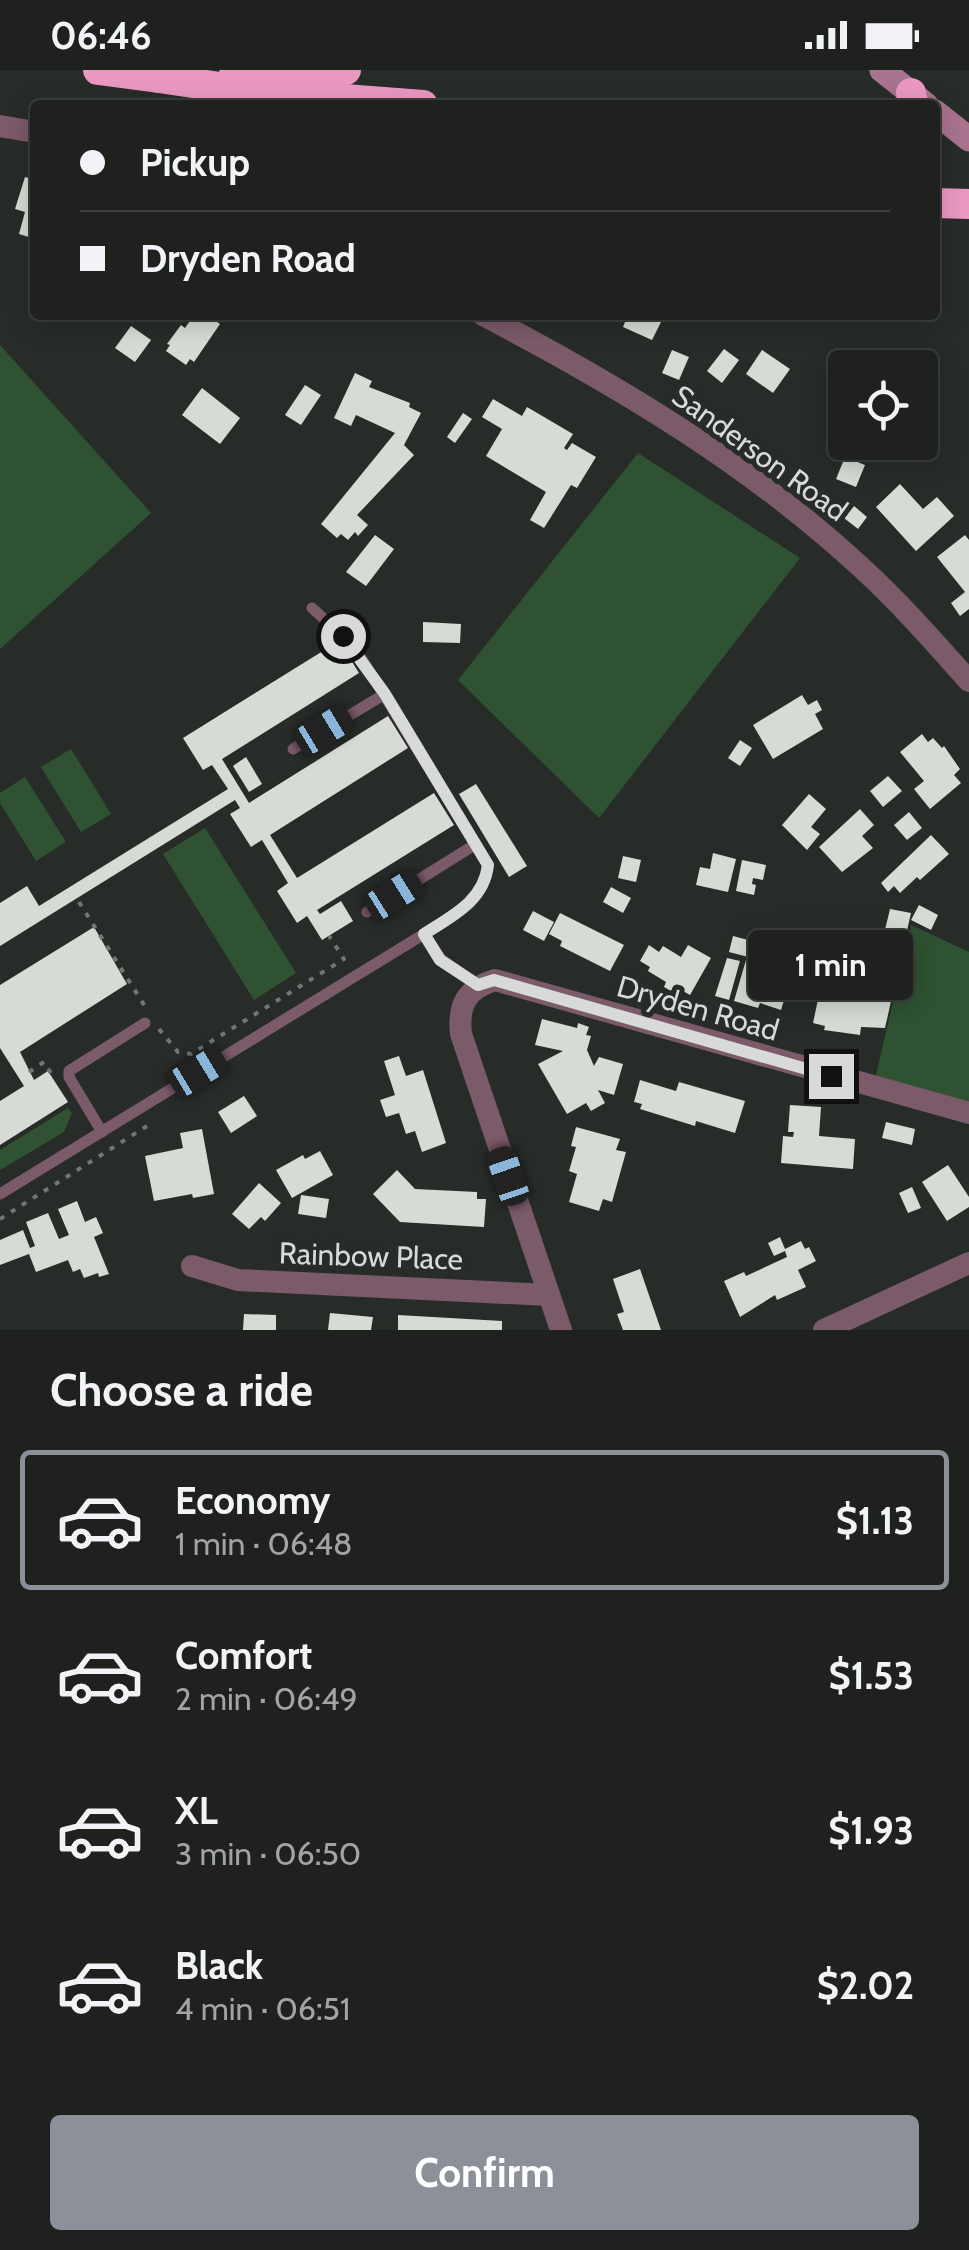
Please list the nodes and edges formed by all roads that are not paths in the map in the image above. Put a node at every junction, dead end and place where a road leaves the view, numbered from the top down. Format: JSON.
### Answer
{"nodes":[{"id":1,"x":98,"y":70,"type":"edge"},
{"id":2,"x":346,"y":70,"type":"edge"},
{"id":3,"x":882,"y":70,"type":"edge"},
{"id":4,"x":159,"y":78,"type":"junction"},
{"id":5,"x":358,"y":100,"type":"edge"},
{"id":6,"x":916,"y":100,"type":"edge"},
{"id":7,"x":940,"y":116,"type":"edge"},
{"id":8,"x":0,"y":126,"type":"edge"},
{"id":9,"x":30,"y":131,"type":"edge"},
{"id":10,"x":969,"y":139,"type":"edge"},
{"id":11,"x":940,"y":203,"type":"edge"},
{"id":12,"x":969,"y":204,"type":"edge"},
{"id":13,"x":493,"y":320,"type":"edge"},
{"id":14,"x":312,"y":608,"type":"dead end"},
{"id":15,"x":969,"y":681,"type":"edge"},
{"id":16,"x":385,"y":694,"type":"junction"},
{"id":17,"x":293,"y":749,"type":"dead end"},
{"id":18,"x":476,"y":844,"type":"junction"},
{"id":19,"x":367,"y":912,"type":"dead end"},
{"id":20,"x":424,"y":934,"type":"junction"},
{"id":21,"x":475,"y":988,"type":"junction"},
{"id":22,"x":147,"y":1018,"type":"road end"},
{"id":23,"x":969,"y":1113,"type":"edge"},
{"id":24,"x":102,"y":1132,"type":"junction"},
{"id":25,"x":0,"y":1194,"type":"edge"},
{"id":26,"x":969,"y":1263,"type":"edge"},
{"id":27,"x":192,"y":1266,"type":"dead end"},
{"id":28,"x":549,"y":1295,"type":"junction"},
{"id":29,"x":561,"y":1330,"type":"edge"},
{"id":30,"x":824,"y":1330,"type":"edge"}],
"edges":[{"from":1,"to":4,"type":"highway"},
{"from":2,"to":4,"type":"highway"},
{"from":3,"to":6,"type":"main road"},
{"from":4,"to":5,"type":"highway"},
{"from":7,"to":10,"type":"main road"},
{"from":8,"to":9,"type":"street"},
{"from":11,"to":12,"type":"highway"},
{"from":13,"to":15,"type":"street","name":"Sanderson Road"},
{"from":14,"to":16,"type":"lane"},
{"from":16,"to":17,"type":"lane"},
{"from":16,"to":18,"type":"lane"},
{"from":18,"to":19,"type":"lane"},
{"from":18,"to":20,"type":"lane"},
{"from":20,"to":21,"type":"lane"},
{"from":20,"to":24,"type":"lane"},
{"from":21,"to":23,"type":"street","name":"Dryden Road"},
{"from":21,"to":28,"type":"street"},
{"from":22,"to":24,"type":"lane"},
{"from":24,"to":25,"type":"lane"},
{"from":26,"to":30,"type":"street"},
{"from":27,"to":28,"type":"street","name":"Rainbow Place"},
{"from":28,"to":29,"type":"street"}]}
